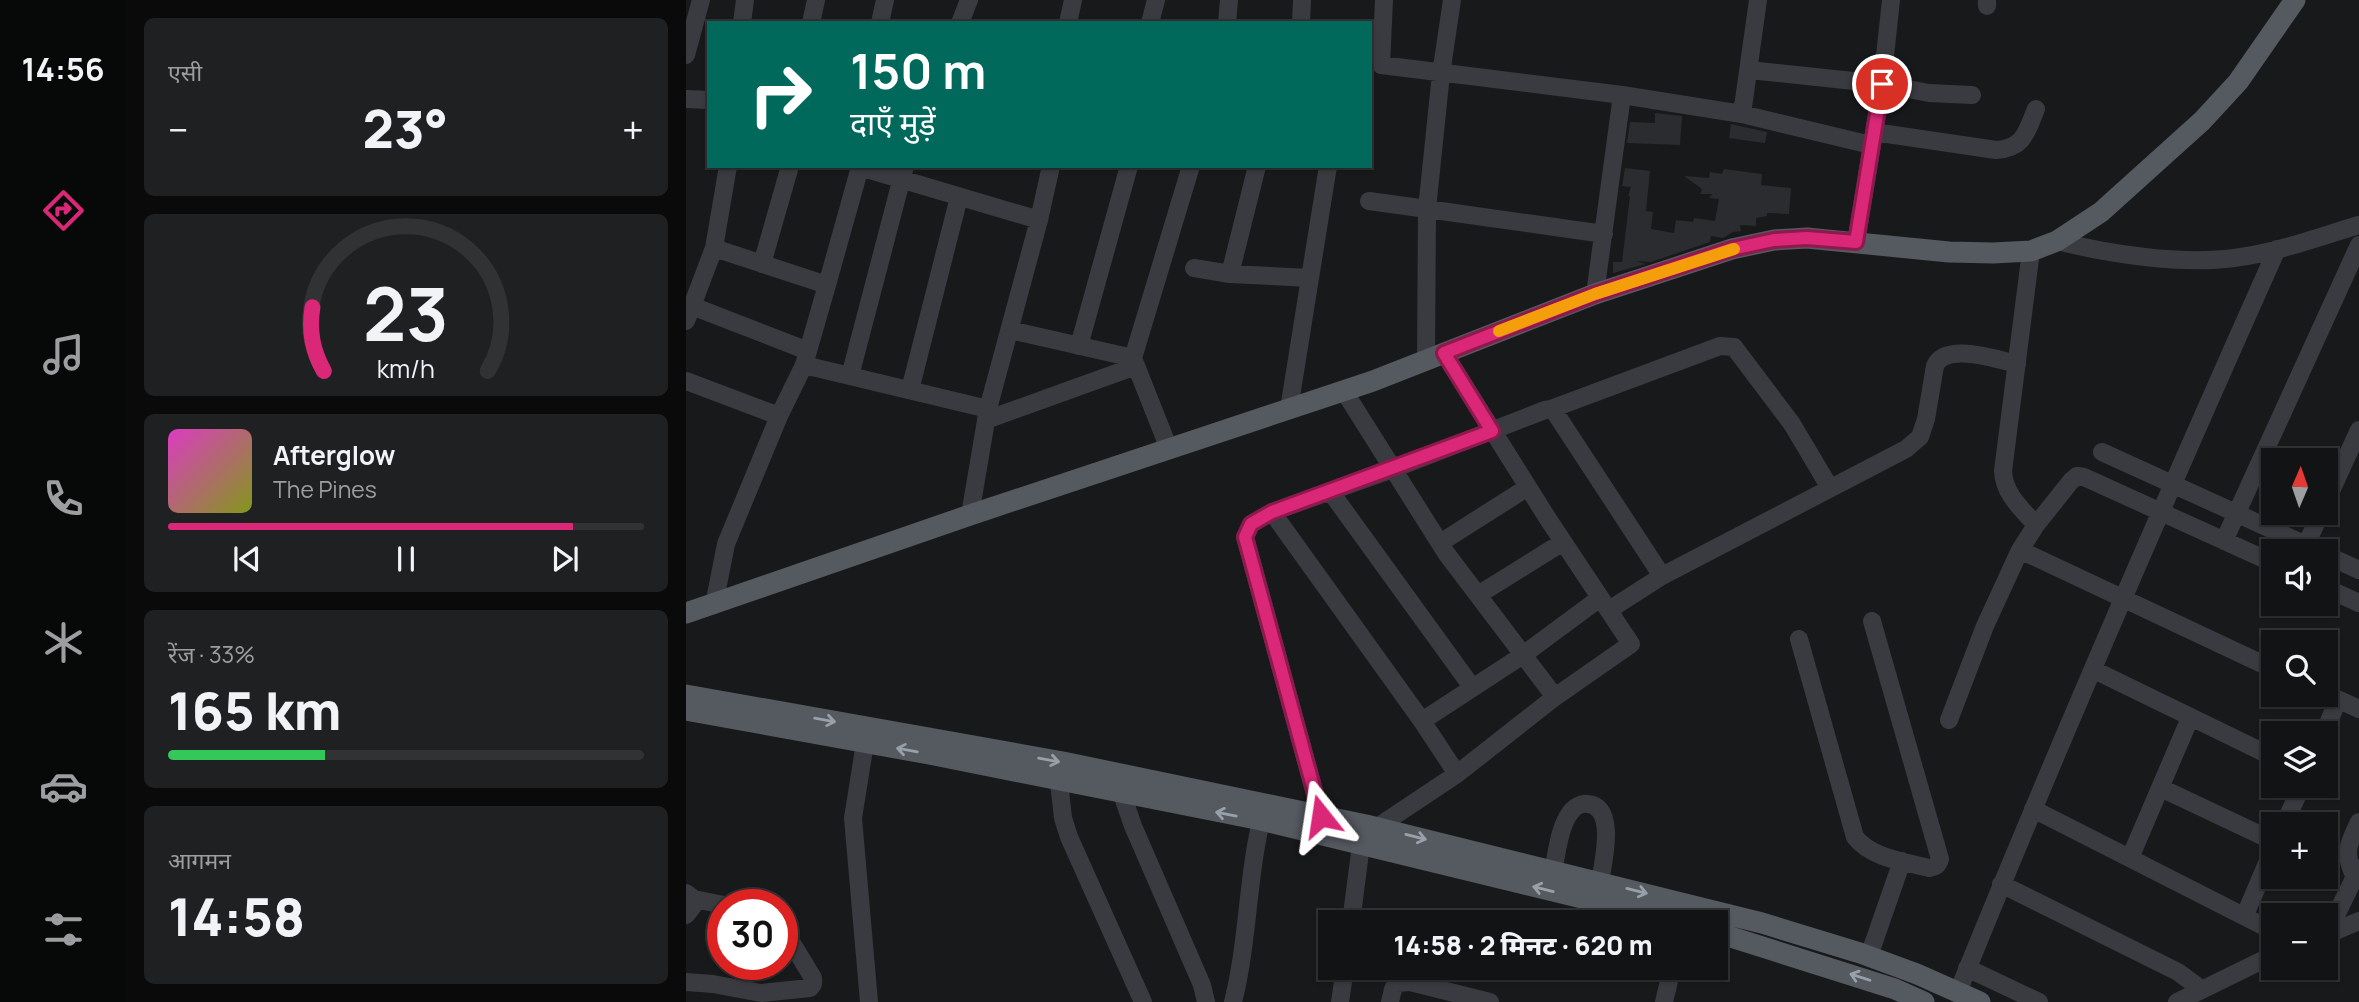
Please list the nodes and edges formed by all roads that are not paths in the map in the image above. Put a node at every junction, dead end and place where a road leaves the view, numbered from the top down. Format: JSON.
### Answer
{"nodes":[{"id":1,"x":701,"y":0,"type":"edge"},
{"id":2,"x":745,"y":0,"type":"edge"},
{"id":3,"x":816,"y":0,"type":"edge"},
{"id":4,"x":885,"y":0,"type":"edge"},
{"id":5,"x":969,"y":0,"type":"edge"},
{"id":6,"x":1073,"y":0,"type":"edge"},
{"id":7,"x":1156,"y":0,"type":"edge"},
{"id":8,"x":1228,"y":0,"type":"edge"},
{"id":9,"x":1302,"y":0,"type":"edge"},
{"id":10,"x":1384,"y":0,"type":"edge"},
{"id":11,"x":1452,"y":0,"type":"edge"},
{"id":12,"x":1758,"y":0,"type":"edge"},
{"id":13,"x":1891,"y":0,"type":"edge"},
{"id":14,"x":2295,"y":0,"type":"edge"},
{"id":15,"x":742,"y":21,"type":"edge"},
{"id":16,"x":811,"y":21,"type":"edge"},
{"id":17,"x":880,"y":21,"type":"edge"},
{"id":18,"x":964,"y":21,"type":"edge"},
{"id":19,"x":1068,"y":21,"type":"edge"},
{"id":20,"x":1151,"y":21,"type":"edge"},
{"id":21,"x":1227,"y":21,"type":"edge"},
{"id":22,"x":1301,"y":21,"type":"edge"},
{"id":23,"x":686,"y":55,"type":"edge"},
{"id":24,"x":1375,"y":65,"type":"edge"},
{"id":25,"x":1749,"y":70,"type":"junction"},
{"id":26,"x":1441,"y":74,"type":"junction"},
{"id":27,"x":1882,"y":84,"type":"junction"},
{"id":28,"x":1622,"y":95,"type":"junction"},
{"id":29,"x":1972,"y":95,"type":"dead end"},
{"id":30,"x":686,"y":99,"type":"edge"},
{"id":31,"x":707,"y":100,"type":"edge"},
{"id":32,"x":2036,"y":110,"type":"dead end"},
{"id":33,"x":1742,"y":114,"type":"junction"},
{"id":34,"x":1873,"y":138,"type":"junction"},
{"id":35,"x":728,"y":168,"type":"edge"},
{"id":36,"x":789,"y":168,"type":"edge"},
{"id":37,"x":860,"y":168,"type":"edge"},
{"id":38,"x":867,"y":168,"type":"edge"},
{"id":39,"x":1051,"y":168,"type":"edge"},
{"id":40,"x":1128,"y":168,"type":"edge"},
{"id":41,"x":1190,"y":168,"type":"edge"},
{"id":42,"x":1256,"y":168,"type":"edge"},
{"id":43,"x":1328,"y":168,"type":"edge"},
{"id":44,"x":903,"y":173,"type":"edge"},
{"id":45,"x":959,"y":197,"type":"junction"},
{"id":46,"x":1369,"y":201,"type":"dead end"},
{"id":47,"x":1427,"y":208,"type":"junction"},
{"id":48,"x":1039,"y":220,"type":"junction"},
{"id":49,"x":2359,"y":225,"type":"edge"},
{"id":50,"x":1604,"y":234,"type":"junction"},
{"id":51,"x":2057,"y":241,"type":"junction"},
{"id":52,"x":1856,"y":242,"type":"junction"},
{"id":53,"x":2359,"y":245,"type":"edge"},
{"id":54,"x":714,"y":248,"type":"junction"},
{"id":55,"x":2277,"y":249,"type":"junction"},
{"id":56,"x":2031,"y":251,"type":"junction"},
{"id":57,"x":762,"y":264,"type":"junction"},
{"id":58,"x":1194,"y":268,"type":"dead end"},
{"id":59,"x":1230,"y":274,"type":"junction"},
{"id":60,"x":1310,"y":278,"type":"junction"},
{"id":61,"x":827,"y":285,"type":"junction"},
{"id":62,"x":1595,"y":294,"type":"junction"},
{"id":63,"x":688,"y":311,"type":"edge"},
{"id":64,"x":1010,"y":330,"type":"junction"},
{"id":65,"x":1079,"y":346,"type":"junction"},
{"id":66,"x":1435,"y":356,"type":"junction"},
{"id":67,"x":806,"y":358,"type":"junction"},
{"id":68,"x":1134,"y":362,"type":"junction"},
{"id":69,"x":2017,"y":364,"type":"junction"},
{"id":70,"x":850,"y":376,"type":"junction"},
{"id":71,"x":686,"y":381,"type":"edge"},
{"id":72,"x":910,"y":390,"type":"junction"},
{"id":73,"x":1344,"y":391,"type":"junction"},
{"id":74,"x":1289,"y":409,"type":"junction"},
{"id":75,"x":1551,"y":409,"type":"junction"},
{"id":76,"x":987,"y":415,"type":"junction"},
{"id":77,"x":779,"y":416,"type":"junction"},
{"id":78,"x":2359,"y":430,"type":"edge"},
{"id":79,"x":1492,"y":431,"type":"junction"},
{"id":80,"x":1169,"y":449,"type":"junction"},
{"id":81,"x":2102,"y":452,"type":"dead end"},
{"id":82,"x":1393,"y":469,"type":"junction"},
{"id":83,"x":2338,"y":476,"type":"edge"},
{"id":84,"x":2172,"y":484,"type":"junction"},
{"id":85,"x":1528,"y":487,"type":"junction"},
{"id":86,"x":1830,"y":488,"type":"junction"},
{"id":87,"x":1330,"y":491,"type":"junction"},
{"id":88,"x":1272,"y":512,"type":"junction"},
{"id":89,"x":2159,"y":512,"type":"junction"},
{"id":90,"x":2236,"y":513,"type":"junction"},
{"id":91,"x":970,"y":515,"type":"junction"},
{"id":92,"x":2036,"y":525,"type":"junction"},
{"id":93,"x":2289,"y":539,"type":"edge"},
{"id":94,"x":2224,"y":541,"type":"junction"},
{"id":95,"x":1563,"y":542,"type":"junction"},
{"id":96,"x":1440,"y":543,"type":"junction"},
{"id":97,"x":2020,"y":550,"type":"junction"},
{"id":98,"x":2261,"y":558,"type":"edge"},
{"id":99,"x":2338,"y":560,"type":"edge"},
{"id":100,"x":2359,"y":570,"type":"edge"},
{"id":101,"x":1662,"y":576,"type":"junction"},
{"id":102,"x":2338,"y":593,"type":"edge"},
{"id":103,"x":1478,"y":595,"type":"junction"},
{"id":104,"x":2123,"y":598,"type":"junction"},
{"id":105,"x":2359,"y":603,"type":"edge"},
{"id":106,"x":1604,"y":604,"type":"junction"},
{"id":107,"x":714,"y":605,"type":"junction"},
{"id":108,"x":686,"y":613,"type":"edge"},
{"id":109,"x":1872,"y":621,"type":"dead end"},
{"id":110,"x":1799,"y":639,"type":"dead end"},
{"id":111,"x":1523,"y":655,"type":"junction"},
{"id":112,"x":2261,"y":663,"type":"edge"},
{"id":113,"x":2094,"y":670,"type":"junction"},
{"id":114,"x":1472,"y":687,"type":"junction"},
{"id":115,"x":686,"y":695,"type":"edge"},
{"id":116,"x":1555,"y":697,"type":"junction"},
{"id":117,"x":2338,"y":700,"type":"edge"},
{"id":118,"x":2359,"y":709,"type":"edge"},
{"id":119,"x":686,"y":710,"type":"edge"},
{"id":120,"x":2190,"y":718,"type":"junction"},
{"id":121,"x":1949,"y":719,"type":"dead end"},
{"id":122,"x":1422,"y":722,"type":"junction"},
{"id":123,"x":865,"y":743,"type":"junction"},
{"id":124,"x":938,"y":748,"type":"junction"},
{"id":125,"x":2261,"y":751,"type":"edge"},
{"id":126,"x":1457,"y":774,"type":"junction"},
{"id":127,"x":1059,"y":782,"type":"junction"},
{"id":128,"x":2161,"y":788,"type":"junction"},
{"id":129,"x":1122,"y":794,"type":"junction"},
{"id":130,"x":2033,"y":809,"type":"junction"},
{"id":131,"x":1263,"y":812,"type":"junction"},
{"id":132,"x":1321,"y":816,"type":"junction"},
{"id":133,"x":2359,"y":822,"type":"edge"},
{"id":134,"x":1376,"y":828,"type":"junction"},
{"id":135,"x":2261,"y":835,"type":"edge"},
{"id":136,"x":1361,"y":845,"type":"junction"},
{"id":137,"x":2130,"y":858,"type":"junction"},
{"id":138,"x":1902,"y":861,"type":"junction"},
{"id":139,"x":1553,"y":870,"type":"junction"},
{"id":140,"x":2357,"y":873,"type":"edge"},
{"id":141,"x":2261,"y":877,"type":"edge"},
{"id":142,"x":1600,"y":882,"type":"junction"},
{"id":143,"x":2001,"y":884,"type":"junction"},
{"id":144,"x":690,"y":896,"type":"edge"},
{"id":145,"x":707,"y":900,"type":"edge"},
{"id":146,"x":2359,"y":903,"type":"edge"},
{"id":147,"x":1353,"y":910,"type":"edge"},
{"id":148,"x":1656,"y":910,"type":"edge"},
{"id":149,"x":1668,"y":910,"type":"edge"},
{"id":150,"x":2338,"y":912,"type":"edge"},
{"id":151,"x":686,"y":915,"type":"edge"},
{"id":152,"x":2245,"y":915,"type":"junction"},
{"id":153,"x":1728,"y":920,"type":"edge"},
{"id":154,"x":2353,"y":923,"type":"edge"},
{"id":155,"x":2261,"y":924,"type":"edge"},
{"id":156,"x":1728,"y":937,"type":"edge"},
{"id":157,"x":798,"y":953,"type":"edge"},
{"id":158,"x":1869,"y":956,"type":"junction"},
{"id":159,"x":2261,"y":961,"type":"edge"},
{"id":160,"x":1968,"y":968,"type":"junction"},
{"id":161,"x":1343,"y":980,"type":"edge"},
{"id":162,"x":1669,"y":980,"type":"edge"},
{"id":163,"x":686,"y":982,"type":"edge"},
{"id":164,"x":2201,"y":989,"type":"junction"},
{"id":165,"x":1958,"y":992,"type":"junction"},
{"id":166,"x":1894,"y":995,"type":"edge"},
{"id":167,"x":869,"y":1002,"type":"edge"},
{"id":168,"x":1143,"y":1002,"type":"edge"},
{"id":169,"x":1206,"y":1002,"type":"edge"},
{"id":170,"x":1233,"y":1002,"type":"edge"},
{"id":171,"x":1340,"y":1002,"type":"edge"},
{"id":172,"x":1390,"y":1002,"type":"edge"},
{"id":173,"x":1490,"y":1002,"type":"edge"},
{"id":174,"x":1664,"y":1002,"type":"edge"},
{"id":175,"x":1924,"y":1002,"type":"edge"},
{"id":176,"x":1980,"y":1002,"type":"edge"},
{"id":177,"x":2039,"y":1002,"type":"edge"},
{"id":178,"x":2177,"y":1002,"type":"edge"}],
"edges":[{"from":1,"to":23,"type":"street"},
{"from":2,"to":15,"type":"street"},
{"from":3,"to":16,"type":"street"},
{"from":4,"to":17,"type":"street"},
{"from":5,"to":18,"type":"street"},
{"from":6,"to":19,"type":"street"},
{"from":7,"to":20,"type":"street"},
{"from":8,"to":21,"type":"street"},
{"from":9,"to":22,"type":"street"},
{"from":10,"to":24,"type":"street"},
{"from":11,"to":26,"type":"street"},
{"from":12,"to":25,"type":"street"},
{"from":13,"to":27,"type":"street"},
{"from":14,"to":51,"type":"main road"},
{"from":24,"to":26,"type":"street"},
{"from":25,"to":27,"type":"street"},
{"from":25,"to":33,"type":"street"},
{"from":26,"to":28,"type":"street"},
{"from":26,"to":47,"type":"street"},
{"from":27,"to":29,"type":"street"},
{"from":27,"to":34,"type":"street"},
{"from":28,"to":33,"type":"street"},
{"from":28,"to":50,"type":"street"},
{"from":30,"to":31,"type":"street"},
{"from":32,"to":34,"type":"street"},
{"from":33,"to":34,"type":"street"},
{"from":34,"to":52,"type":"street"},
{"from":35,"to":54,"type":"street"},
{"from":36,"to":57,"type":"street"},
{"from":37,"to":61,"type":"street"},
{"from":38,"to":44,"type":"street"},
{"from":39,"to":48,"type":"street"},
{"from":40,"to":65,"type":"street"},
{"from":41,"to":68,"type":"street"},
{"from":42,"to":59,"type":"street"},
{"from":43,"to":60,"type":"street"},
{"from":44,"to":45,"type":"street"},
{"from":44,"to":70,"type":"street"},
{"from":45,"to":48,"type":"street"},
{"from":45,"to":72,"type":"street"},
{"from":46,"to":47,"type":"street"},
{"from":47,"to":50,"type":"street"},
{"from":47,"to":66,"type":"street"},
{"from":48,"to":64,"type":"street"},
{"from":49,"to":55,"type":"street"},
{"from":50,"to":62,"type":"street"},
{"from":51,"to":55,"type":"street"},
{"from":51,"to":56,"type":"main road"},
{"from":52,"to":56,"type":"main road"},
{"from":52,"to":62,"type":"main road"},
{"from":53,"to":90,"type":"street"},
{"from":54,"to":57,"type":"street"},
{"from":54,"to":63,"type":"street"},
{"from":55,"to":84,"type":"street"},
{"from":56,"to":69,"type":"street"},
{"from":57,"to":61,"type":"street"},
{"from":58,"to":59,"type":"street"},
{"from":59,"to":60,"type":"street"},
{"from":60,"to":74,"type":"street"},
{"from":61,"to":67,"type":"street"},
{"from":62,"to":66,"type":"main road"},
{"from":63,"to":67,"type":"street"},
{"from":64,"to":65,"type":"street"},
{"from":64,"to":76,"type":"street"},
{"from":65,"to":68,"type":"street"},
{"from":66,"to":73,"type":"main road"},
{"from":66,"to":79,"type":"street"},
{"from":67,"to":70,"type":"street"},
{"from":67,"to":77,"type":"street"},
{"from":68,"to":76,"type":"street"},
{"from":68,"to":80,"type":"street"},
{"from":69,"to":86,"type":"street"},
{"from":69,"to":92,"type":"street"},
{"from":70,"to":72,"type":"street"},
{"from":71,"to":77,"type":"street"},
{"from":72,"to":76,"type":"street"},
{"from":73,"to":74,"type":"main road"},
{"from":73,"to":82,"type":"street"},
{"from":74,"to":80,"type":"main road"},
{"from":75,"to":79,"type":"street"},
{"from":75,"to":86,"type":"street"},
{"from":75,"to":101,"type":"street"},
{"from":76,"to":91,"type":"street"},
{"from":77,"to":107,"type":"street"},
{"from":78,"to":83,"type":"street"},
{"from":79,"to":82,"type":"street"},
{"from":79,"to":85,"type":"street"},
{"from":80,"to":91,"type":"main road"},
{"from":81,"to":84,"type":"street"},
{"from":82,"to":87,"type":"street"},
{"from":82,"to":96,"type":"street"},
{"from":84,"to":89,"type":"street"},
{"from":84,"to":90,"type":"street"},
{"from":85,"to":95,"type":"street"},
{"from":85,"to":96,"type":"street"},
{"from":86,"to":101,"type":"street"},
{"from":87,"to":88,"type":"street"},
{"from":87,"to":114,"type":"street"},
{"from":88,"to":122,"type":"street"},
{"from":88,"to":132,"type":"street"},
{"from":89,"to":92,"type":"street"},
{"from":89,"to":94,"type":"street"},
{"from":89,"to":104,"type":"street"},
{"from":90,"to":93,"type":"street"},
{"from":90,"to":94,"type":"street"},
{"from":91,"to":107,"type":"main road"},
{"from":92,"to":97,"type":"street"},
{"from":94,"to":98,"type":"street"},
{"from":95,"to":103,"type":"street"},
{"from":95,"to":106,"type":"street"},
{"from":96,"to":103,"type":"street"},
{"from":97,"to":104,"type":"street"},
{"from":97,"to":121,"type":"street"},
{"from":99,"to":100,"type":"street"},
{"from":101,"to":106,"type":"street"},
{"from":102,"to":105,"type":"street"},
{"from":103,"to":111,"type":"street"},
{"from":104,"to":112,"type":"street"},
{"from":104,"to":113,"type":"street"},
{"from":106,"to":111,"type":"street"},
{"from":106,"to":116,"type":"street"},
{"from":107,"to":108,"type":"main road"},
{"from":109,"to":138,"type":"street"},
{"from":110,"to":138,"type":"street"},
{"from":111,"to":114,"type":"street"},
{"from":111,"to":116,"type":"street"},
{"from":113,"to":120,"type":"street"},
{"from":113,"to":130,"type":"street"},
{"from":114,"to":122,"type":"street"},
{"from":115,"to":124,"type":"main road","one_way":true},
{"from":116,"to":126,"type":"street"},
{"from":117,"to":118,"type":"street"},
{"from":119,"to":123,"type":"main road"},
{"from":120,"to":125,"type":"street"},
{"from":120,"to":128,"type":"street"},
{"from":122,"to":126,"type":"street"},
{"from":124,"to":123,"type":"main road","one_way":true},
{"from":123,"to":167,"type":"street"},
{"from":124,"to":127,"type":"main road"},
{"from":124,"to":131,"type":"main road","one_way":true},
{"from":126,"to":134,"type":"street"},
{"from":127,"to":129,"type":"main road"},
{"from":127,"to":168,"type":"street"},
{"from":128,"to":135,"type":"street"},
{"from":128,"to":137,"type":"street"},
{"from":131,"to":129,"type":"main road","one_way":true},
{"from":129,"to":169,"type":"street"},
{"from":130,"to":137,"type":"street"},
{"from":130,"to":143,"type":"street"},
{"from":131,"to":132,"type":"main road"},
{"from":131,"to":136,"type":"main road"},
{"from":131,"to":170,"type":"street"},
{"from":132,"to":134,"type":"main road"},
{"from":133,"to":140,"type":"street"},
{"from":134,"to":139,"type":"main road","one_way":true},
{"from":136,"to":147,"type":"street"},
{"from":148,"to":136,"type":"main road","one_way":true},
{"from":137,"to":152,"type":"street"},
{"from":138,"to":158,"type":"street"},
{"from":139,"to":142,"type":"main road"},
{"from":139,"to":142,"type":"street"},
{"from":140,"to":150,"type":"street"},
{"from":141,"to":152,"type":"street"},
{"from":142,"to":149,"type":"main road","one_way":true},
{"from":143,"to":160,"type":"street"},
{"from":143,"to":164,"type":"street"},
{"from":144,"to":145,"type":"street"},
{"from":144,"to":151,"type":"street"},
{"from":146,"to":154,"type":"street"},
{"from":152,"to":155,"type":"street"},
{"from":153,"to":158,"type":"main road"},
{"from":166,"to":156,"type":"main road","one_way":true},
{"from":157,"to":163,"type":"street"},
{"from":158,"to":165,"type":"main road"},
{"from":159,"to":164,"type":"street"},
{"from":160,"to":165,"type":"street"},
{"from":160,"to":177,"type":"street"},
{"from":161,"to":171,"type":"street"},
{"from":162,"to":174,"type":"street"},
{"from":164,"to":178,"type":"street"},
{"from":165,"to":176,"type":"main road"},
{"from":166,"to":175,"type":"main road"},
{"from":172,"to":173,"type":"street"}]}
